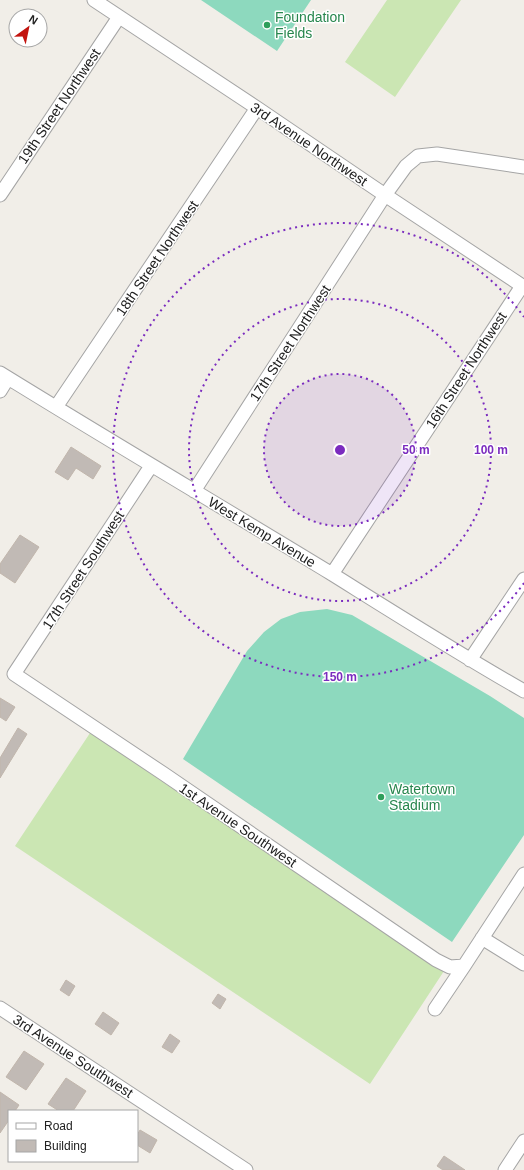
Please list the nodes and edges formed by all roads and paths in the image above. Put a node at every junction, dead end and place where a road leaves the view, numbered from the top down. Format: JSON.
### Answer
{"nodes":[{"id":1,"x":94,"y":0,"type":"edge"},
{"id":2,"x":119,"y":17,"type":"junction"},
{"id":3,"x":257,"y":108,"type":"junction"},
{"id":4,"x":524,"y":167,"type":"edge"},
{"id":5,"x":0,"y":195,"type":"edge"},
{"id":6,"x":385,"y":195,"type":"junction"},
{"id":7,"x":523,"y":286,"type":"edge"},
{"id":8,"x":4,"y":376,"type":"edge"},
{"id":9,"x":0,"y":391,"type":"edge"},
{"id":10,"x":56,"y":407,"type":"junction"},
{"id":11,"x":151,"y":466,"type":"junction"},
{"id":12,"x":194,"y":491,"type":"junction"},
{"id":13,"x":332,"y":574,"type":"junction"},
{"id":14,"x":524,"y":579,"type":"edge"},
{"id":15,"x":470,"y":660,"type":"junction"},
{"id":16,"x":14,"y":674,"type":"joint"},
{"id":17,"x":524,"y":691,"type":"edge"},
{"id":18,"x":524,"y":874,"type":"edge"},
{"id":19,"x":482,"y":938,"type":"junction"},
{"id":20,"x":524,"y":964,"type":"edge"},
{"id":21,"x":464,"y":966,"type":"junction"},
{"id":22,"x":0,"y":1008,"type":"edge"},
{"id":23,"x":434,"y":1009,"type":"dead end"},
{"id":24,"x":524,"y":1141,"type":"edge"},
{"id":25,"x":246,"y":1170,"type":"edge"},
{"id":26,"x":505,"y":1170,"type":"edge"}],
"edges":[{"from":1,"to":2,"type":"street","name":"3rd Avenue Northwest"},
{"from":2,"to":3,"type":"street","name":"3rd Avenue Northwest"},
{"from":2,"to":5,"type":"street","name":"19th Street Northwest"},
{"from":3,"to":6,"type":"street","name":"3rd Avenue Northwest"},
{"from":3,"to":10,"type":"street","name":"18th Street Northwest"},
{"from":4,"to":6,"type":"street","name":"17th Street Northwest"},
{"from":6,"to":7,"type":"street","name":"3rd Avenue Northwest"},
{"from":6,"to":12,"type":"street","name":"17th Street Northwest"},
{"from":7,"to":13,"type":"street","name":"16th Street Northwest"},
{"from":8,"to":9,"type":"street"},
{"from":8,"to":10,"type":"street","name":"West Kemp Avenue"},
{"from":10,"to":11,"type":"street","name":"West Kemp Avenue"},
{"from":11,"to":12,"type":"street","name":"West Kemp Avenue"},
{"from":11,"to":16,"type":"street","name":"17th Street Southwest"},
{"from":12,"to":13,"type":"street","name":"West Kemp Avenue"},
{"from":13,"to":15,"type":"street","name":"West Kemp Avenue"},
{"from":14,"to":15,"type":"street"},
{"from":15,"to":17,"type":"street","name":"West Kemp Avenue"},
{"from":16,"to":21,"type":"street","name":"1st Avenue Southwest"},
{"from":18,"to":19,"type":"street"},
{"from":19,"to":20,"type":"street"},
{"from":19,"to":21,"type":"street"},
{"from":21,"to":23,"type":"street"},
{"from":22,"to":25,"type":"street","name":"3rd Avenue Southwest"},
{"from":24,"to":26,"type":"street"}]}
